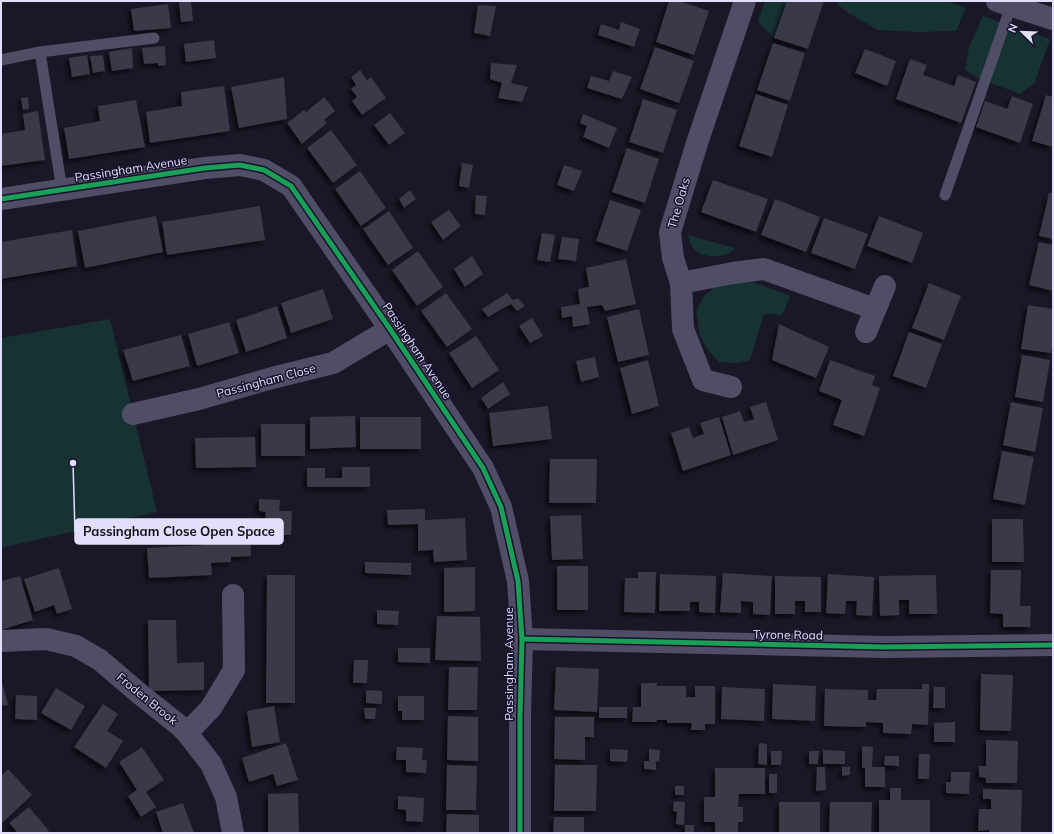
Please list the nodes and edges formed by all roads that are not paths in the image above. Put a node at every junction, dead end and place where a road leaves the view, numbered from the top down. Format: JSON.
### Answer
{"nodes":[{"id":1,"x":745,"y":1,"type":"edge"},
{"id":2,"x":1004,"y":4,"type":"edge"},
{"id":3,"x":1053,"y":19,"type":"edge"},
{"id":4,"x":154,"y":38,"type":"dead end"},
{"id":5,"x":40,"y":52,"type":"junction"},
{"id":6,"x":1,"y":60,"type":"edge"},
{"id":7,"x":62,"y":190,"type":"junction"},
{"id":8,"x":945,"y":195,"type":"dead end"},
{"id":9,"x":1,"y":198,"type":"edge"},
{"id":10,"x":681,"y":284,"type":"junction"},
{"id":11,"x":885,"y":286,"type":"dead end"},
{"id":12,"x":875,"y":309,"type":"junction"},
{"id":13,"x":390,"y":329,"type":"junction"},
{"id":14,"x":866,"y":332,"type":"dead end"},
{"id":15,"x":731,"y":387,"type":"dead end"},
{"id":16,"x":133,"y":414,"type":"dead end"},
{"id":17,"x":233,"y":596,"type":"dead end"},
{"id":18,"x":522,"y":639,"type":"junction"},
{"id":19,"x":1,"y":641,"type":"edge"},
{"id":20,"x":1053,"y":645,"type":"edge"},
{"id":21,"x":187,"y":733,"type":"junction"},
{"id":22,"x":233,"y":833,"type":"edge"},
{"id":23,"x":520,"y":833,"type":"edge"}],
"edges":[{"from":1,"to":10,"type":"street","name":"The Oaks"},
{"from":2,"to":3,"type":"street"},
{"from":2,"to":8,"type":"lane"},
{"from":4,"to":5,"type":"lane"},
{"from":5,"to":6,"type":"lane"},
{"from":5,"to":7,"type":"lane"},
{"from":7,"to":9,"type":"street","name":"Passingham Avenue"},
{"from":7,"to":13,"type":"street","name":"Passingham Avenue"},
{"from":10,"to":12,"type":"street"},
{"from":10,"to":15,"type":"street","name":"The Oaks"},
{"from":11,"to":12,"type":"street"},
{"from":12,"to":14,"type":"street"},
{"from":13,"to":16,"type":"street","name":"Passingham Close"},
{"from":13,"to":18,"type":"street","name":"Passingham Avenue"},
{"from":17,"to":21,"type":"street"},
{"from":18,"to":20,"type":"street","name":"Tyrone Road"},
{"from":18,"to":23,"type":"street","name":"Passingham Avenue"},
{"from":19,"to":21,"type":"street","name":"Froden Brook"},
{"from":21,"to":22,"type":"street","name":"Froden Brook"}]}
